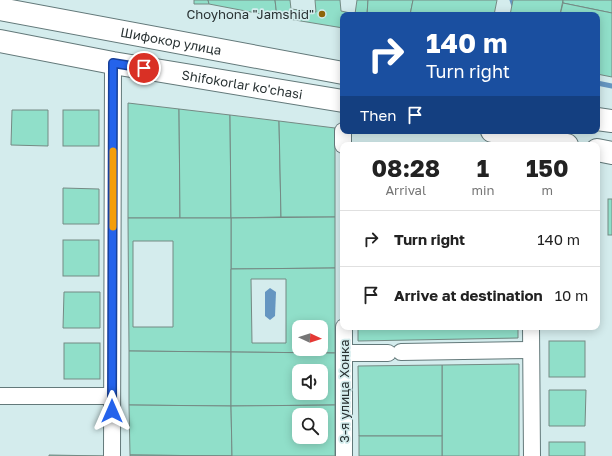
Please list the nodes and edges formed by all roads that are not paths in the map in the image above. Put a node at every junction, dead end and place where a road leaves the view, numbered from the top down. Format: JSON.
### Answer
{"nodes":[{"id":1,"x":0,"y":9,"type":"edge"},
{"id":2,"x":0,"y":41,"type":"edge"},
{"id":3,"x":113,"y":63,"type":"junction"},
{"id":4,"x":340,"y":72,"type":"edge"},
{"id":5,"x":340,"y":101,"type":"edge"},
{"id":6,"x":600,"y":119,"type":"edge"},
{"id":7,"x":612,"y":121,"type":"edge"},
{"id":8,"x":503,"y":134,"type":"edge"},
{"id":9,"x":532,"y":142,"type":"edge"},
{"id":10,"x":600,"y":151,"type":"edge"},
{"id":11,"x":612,"y":153,"type":"edge"},
{"id":12,"x":344,"y":330,"type":"edge"},
{"id":13,"x":531,"y":330,"type":"edge"},
{"id":14,"x":531,"y":350,"type":"junction"},
{"id":15,"x":344,"y":353,"type":"junction"},
{"id":16,"x":0,"y":396,"type":"edge"},
{"id":17,"x":112,"y":396,"type":"junction"},
{"id":18,"x":112,"y":456,"type":"edge"},
{"id":19,"x":344,"y":456,"type":"edge"},
{"id":20,"x":532,"y":456,"type":"edge"}],
"edges":[{"from":1,"to":4,"type":"main road","name":"Шифокор улица"},
{"from":2,"to":3,"type":"main road","name":"Shifokorlar ko'chasi"},
{"from":3,"to":5,"type":"main road","name":"Shifokorlar ko'chasi"},
{"from":3,"to":17,"type":"street"},
{"from":6,"to":7,"type":"main road"},
{"from":8,"to":9,"type":"main road"},
{"from":10,"to":11,"type":"main road"},
{"from":12,"to":15,"type":"street","name":"3-я улица Хонка"},
{"from":13,"to":14,"type":"street"},
{"from":14,"to":15,"type":"street"},
{"from":14,"to":20,"type":"street"},
{"from":15,"to":19,"type":"street","name":"3-я улица Хонка"},
{"from":16,"to":17,"type":"street"},
{"from":17,"to":18,"type":"street"}]}
